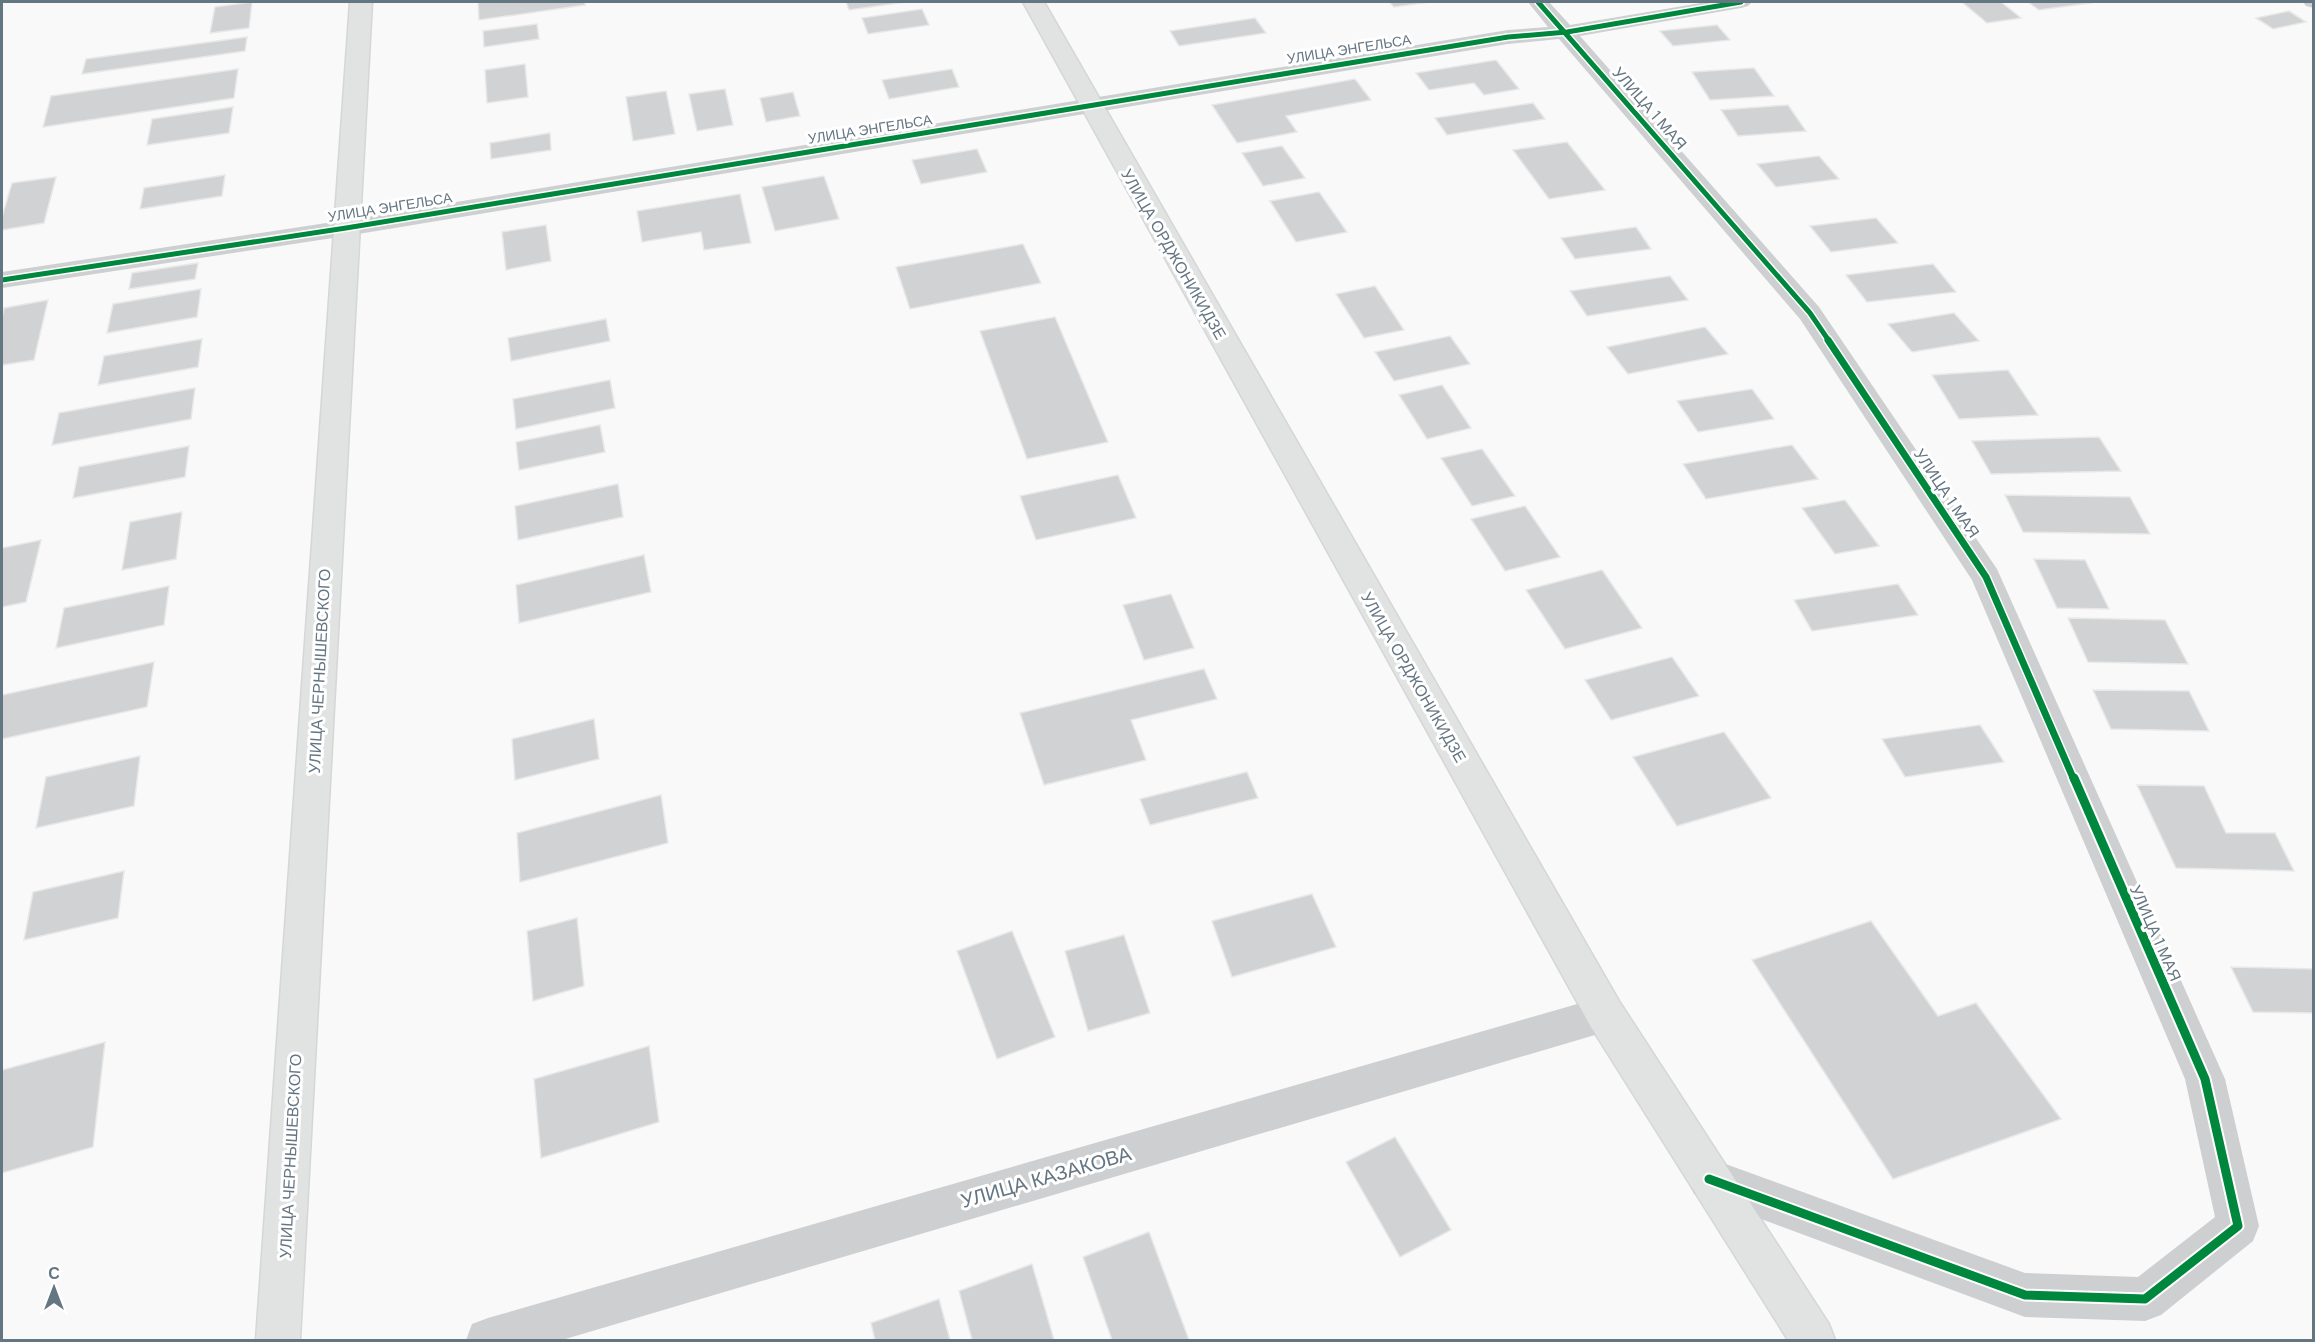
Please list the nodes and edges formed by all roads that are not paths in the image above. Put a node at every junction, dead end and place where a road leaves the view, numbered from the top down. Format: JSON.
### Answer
{"nodes":[{"id":1,"x":361,"y":2,"type":"edge"},
{"id":2,"x":1033,"y":2,"type":"edge"},
{"id":3,"x":1538,"y":2,"type":"edge"},
{"id":4,"x":1741,"y":2,"type":"edge"},
{"id":5,"x":1567,"y":32,"type":"junction"},
{"id":6,"x":1091,"y":106,"type":"junction"},
{"id":7,"x":346,"y":228,"type":"junction"},
{"id":8,"x":2,"y":280,"type":"edge"},
{"id":9,"x":1605,"y":1014,"type":"junction"},
{"id":10,"x":1709,"y":1179,"type":"junction"},
{"id":11,"x":278,"y":1341,"type":"edge"},
{"id":12,"x":488,"y":1341,"type":"edge"},
{"id":13,"x":1813,"y":1341,"type":"edge"}],
"edges":[{"from":1,"to":7,"type":"main road","name":"УЛИЦА ЧЕРНЫШЕВСКОГО"},
{"from":2,"to":6,"type":"main road","name":"УЛИЦА ОРДЖОНИКИДЗЕ"},
{"from":3,"to":5,"type":"street","name":"УЛИЦА 1 МАЯ"},
{"from":4,"to":5,"type":"street","name":"УЛИЦА ЭНГЕЛЬСА"},
{"from":5,"to":6,"type":"street","name":"УЛИЦА ЭНГЕЛЬСА"},
{"from":5,"to":10,"type":"street","name":"УЛИЦА 1 МАЯ"},
{"from":6,"to":7,"type":"street","name":"УЛИЦА ЭНГЕЛЬСА"},
{"from":6,"to":9,"type":"main road","name":"УЛИЦА ОРДЖОНИКИДЗЕ"},
{"from":7,"to":8,"type":"street","name":"УЛИЦА ЭНГЕЛЬСА"},
{"from":7,"to":11,"type":"main road","name":"УЛИЦА ЧЕРНЫШЕВСКОГО"},
{"from":9,"to":10,"type":"main road","name":"УЛИЦА ОРДЖОНИКИДЗЕ"},
{"from":9,"to":12,"type":"street","name":"УЛИЦА КАЗАКОВА"},
{"from":10,"to":13,"type":"main road","name":"УЛИЦА ОРДЖОНИКИДЗЕ"}]}
